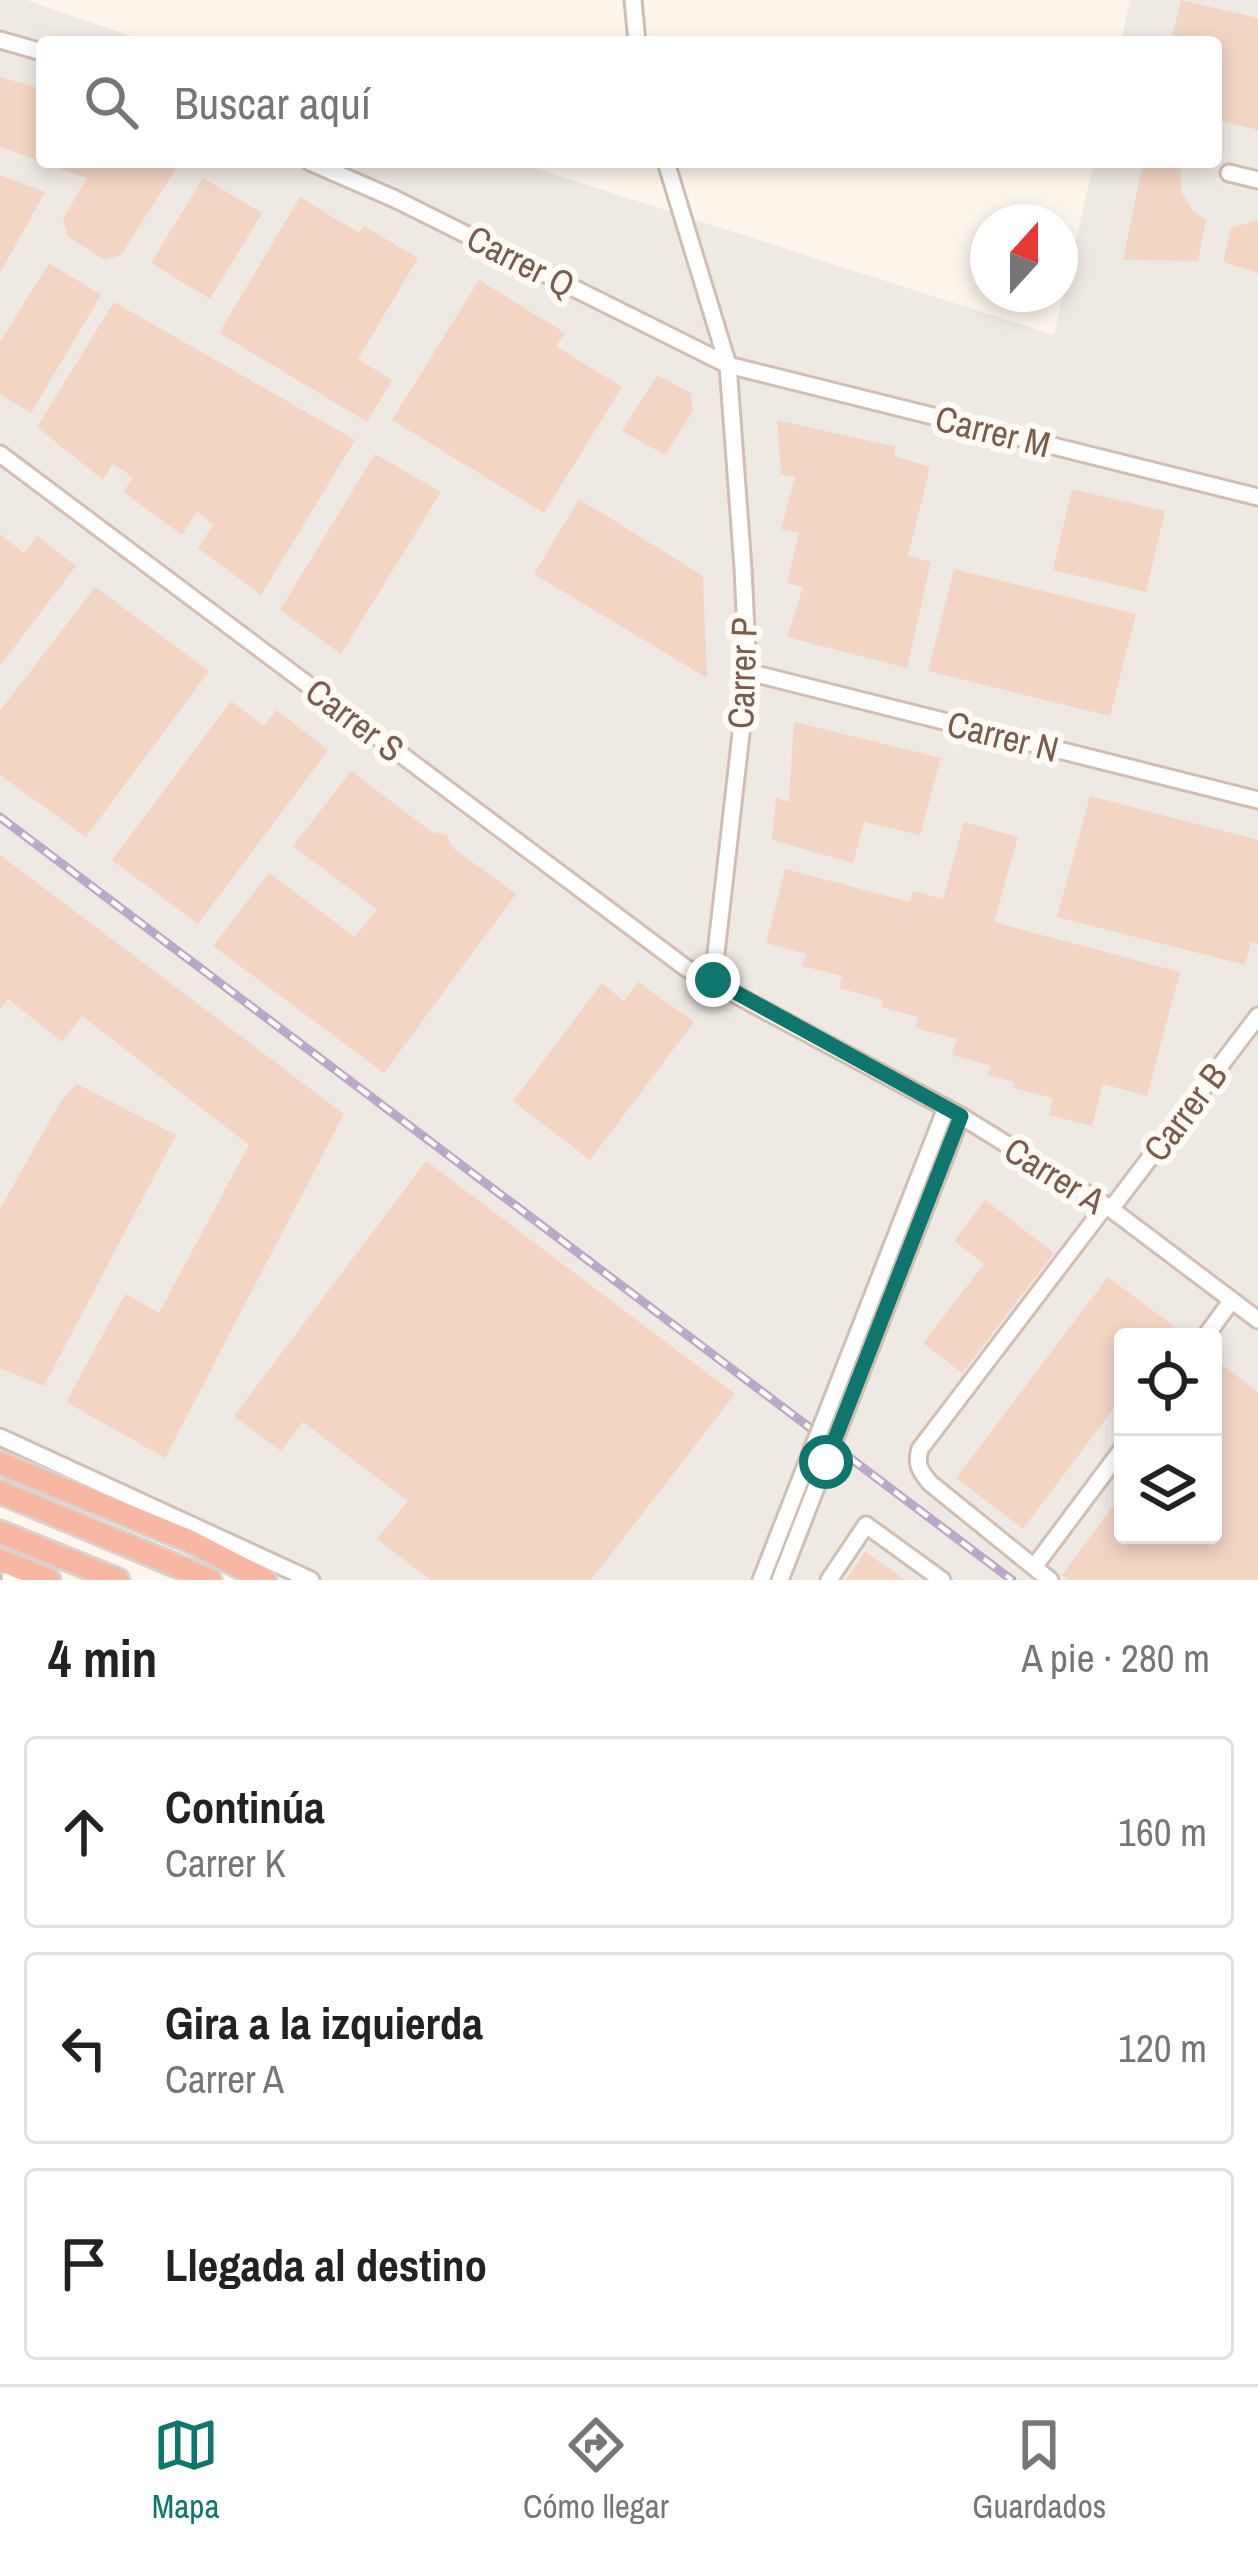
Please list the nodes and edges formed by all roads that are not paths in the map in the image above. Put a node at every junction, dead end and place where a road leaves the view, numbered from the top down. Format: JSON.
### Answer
{"nodes":[{"id":1,"x":633,"y":0,"type":"edge"},
{"id":2,"x":636,"y":36,"type":"edge"},
{"id":3,"x":0,"y":40,"type":"edge"},
{"id":4,"x":36,"y":50,"type":"edge"},
{"id":5,"x":324,"y":168,"type":"edge"},
{"id":6,"x":668,"y":168,"type":"edge"},
{"id":7,"x":1229,"y":173,"type":"dead end"},
{"id":8,"x":1258,"y":180,"type":"edge"},
{"id":9,"x":728,"y":365,"type":"junction"},
{"id":10,"x":0,"y":454,"type":"edge"},
{"id":11,"x":1258,"y":497,"type":"edge"},
{"id":12,"x":748,"y":672,"type":"junction"},
{"id":13,"x":1258,"y":800,"type":"edge"},
{"id":14,"x":713,"y":980,"type":"junction"},
{"id":15,"x":1258,"y":1016,"type":"edge"},
{"id":16,"x":954,"y":1112,"type":"junction"},
{"id":17,"x":1108,"y":1207,"type":"junction"},
{"id":18,"x":1232,"y":1300,"type":"junction"},
{"id":19,"x":1258,"y":1320,"type":"edge"},
{"id":20,"x":1212,"y":1328,"type":"edge"},
{"id":21,"x":0,"y":1437,"type":"edge"},
{"id":22,"x":818,"y":1458,"type":"junction"},
{"id":23,"x":1114,"y":1460,"type":"edge"},
{"id":24,"x":0,"y":1463,"type":"edge"},
{"id":25,"x":0,"y":1492,"type":"edge"},
{"id":26,"x":0,"y":1532,"type":"edge"},
{"id":27,"x":190,"y":1541,"type":"junction"},
{"id":28,"x":1034,"y":1567,"type":"junction"},
{"id":29,"x":9,"y":1574,"type":"edge"},
{"id":30,"x":50,"y":1580,"type":"edge"},
{"id":31,"x":118,"y":1580,"type":"edge"},
{"id":32,"x":210,"y":1580,"type":"edge"},
{"id":33,"x":265,"y":1580,"type":"edge"},
{"id":34,"x":284,"y":1580,"type":"edge"},
{"id":35,"x":310,"y":1580,"type":"edge"},
{"id":36,"x":761,"y":1580,"type":"edge"},
{"id":37,"x":780,"y":1580,"type":"edge"},
{"id":38,"x":829,"y":1580,"type":"edge"},
{"id":39,"x":942,"y":1580,"type":"edge"},
{"id":40,"x":1050,"y":1580,"type":"edge"}],
"edges":[{"from":1,"to":2,"type":"street"},
{"from":3,"to":4,"type":"street"},
{"from":5,"to":9,"type":"street","name":"Carrer Q"},
{"from":6,"to":9,"type":"street","name":"Carrer P"},
{"from":7,"to":8,"type":"street"},
{"from":9,"to":11,"type":"street","name":"Carrer M"},
{"from":9,"to":12,"type":"street","name":"Carrer P"},
{"from":10,"to":14,"type":"street","name":"Carrer S"},
{"from":12,"to":13,"type":"street","name":"Carrer N"},
{"from":12,"to":14,"type":"street","name":"Carrer P"},
{"from":14,"to":16,"type":"street","name":"Carrer A"},
{"from":15,"to":17,"type":"street","name":"Carrer B"},
{"from":16,"to":17,"type":"street","name":"Carrer A"},
{"from":16,"to":22,"type":"street","bridge":true},
{"from":17,"to":18,"type":"street","name":"Carrer A"},
{"from":17,"to":28,"type":"street","name":"Carrer B"},
{"from":18,"to":19,"type":"street","name":"Carrer A"},
{"from":18,"to":20,"type":"street"},
{"from":21,"to":35,"type":"street"},
{"from":22,"to":36,"type":"street"},
{"from":22,"to":37,"type":"street"},
{"from":23,"to":28,"type":"street"},
{"from":24,"to":27,"type":"highway"},
{"from":25,"to":32,"type":"highway"},
{"from":26,"to":31,"type":"highway"},
{"from":27,"to":33,"type":"highway"},
{"from":27,"to":34,"type":"street"},
{"from":28,"to":40,"type":"street"},
{"from":29,"to":30,"type":"highway"},
{"from":38,"to":39,"type":"street"}]}
